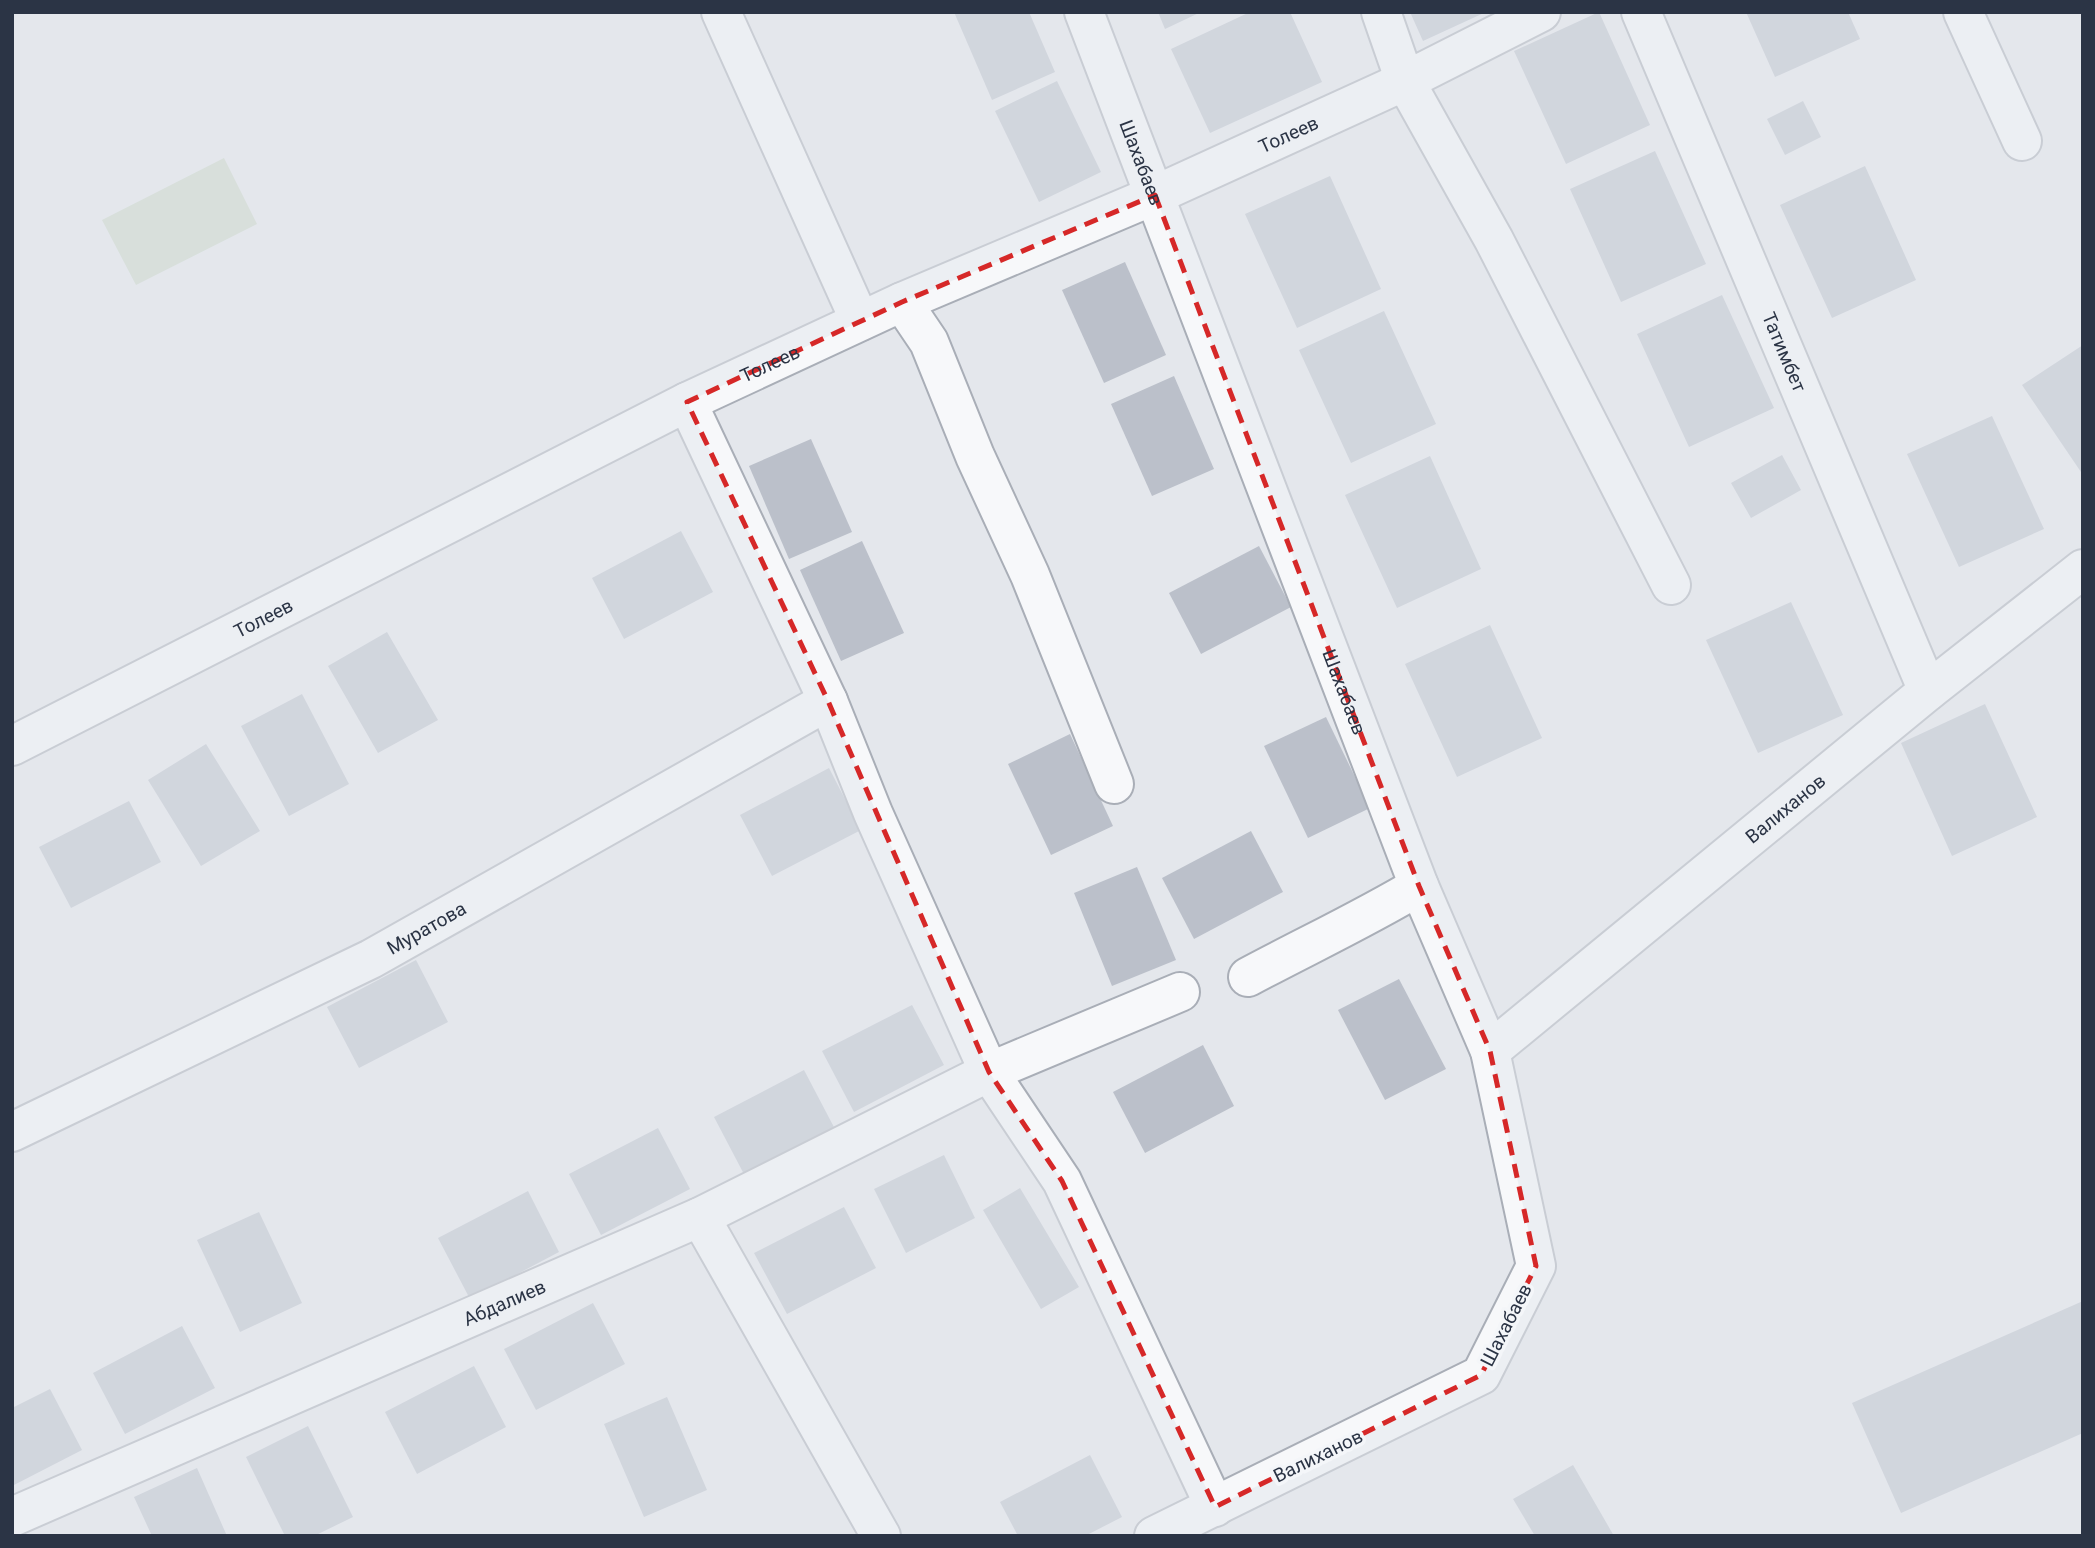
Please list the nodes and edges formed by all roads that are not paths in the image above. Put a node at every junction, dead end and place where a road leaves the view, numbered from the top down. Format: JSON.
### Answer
{"nodes":[{"id":1,"x":721,"y":12,"type":"edge"},
{"id":2,"x":1084,"y":12,"type":"edge"},
{"id":3,"x":1381,"y":12,"type":"edge"},
{"id":4,"x":1541,"y":12,"type":"edge"},
{"id":5,"x":1641,"y":12,"type":"edge"},
{"id":6,"x":1962,"y":12,"type":"edge"},
{"id":7,"x":1405,"y":81,"type":"junction"},
{"id":8,"x":2022,"y":141,"type":"dead end"},
{"id":9,"x":1155,"y":195,"type":"junction"},
{"id":10,"x":902,"y":302,"type":"junction"},
{"id":11,"x":860,"y":321,"type":"junction"},
{"id":12,"x":687,"y":402,"type":"junction"},
{"id":13,"x":2083,"y":569,"type":"edge"},
{"id":14,"x":1671,"y":585,"type":"dead end"},
{"id":15,"x":1928,"y":691,"type":"junction"},
{"id":16,"x":828,"y":701,"type":"junction"},
{"id":17,"x":12,"y":746,"type":"edge"},
{"id":18,"x":1114,"y":784,"type":"dead end"},
{"id":19,"x":1419,"y":886,"type":"junction"},
{"id":20,"x":1248,"y":977,"type":"dead end"},
{"id":21,"x":1180,"y":992,"type":"dead end"},
{"id":22,"x":1490,"y":1051,"type":"junction"},
{"id":23,"x":989,"y":1072,"type":"junction"},
{"id":24,"x":12,"y":1132,"type":"edge"},
{"id":25,"x":700,"y":1217,"type":"junction"},
{"id":26,"x":1481,"y":1375,"type":"joint"},
{"id":27,"x":1215,"y":1507,"type":"junction"},
{"id":28,"x":12,"y":1517,"type":"edge"},
{"id":29,"x":881,"y":1536,"type":"edge"},
{"id":30,"x":1154,"y":1536,"type":"edge"}],
"edges":[{"from":1,"to":11,"type":"street"},
{"from":2,"to":9,"type":"street","name":"Шахабаев"},
{"from":3,"to":7,"type":"street"},
{"from":4,"to":7,"type":"street","name":"Толеев"},
{"from":5,"to":15,"type":"street","name":"Татимбет"},
{"from":6,"to":8,"type":"street"},
{"from":7,"to":9,"type":"street","name":"Толеев"},
{"from":7,"to":14,"type":"street"},
{"from":9,"to":10,"type":"street","name":"Толеев"},
{"from":9,"to":19,"type":"street","name":"Шахабаев"},
{"from":10,"to":11,"type":"street","name":"Толеев"},
{"from":10,"to":18,"type":"street"},
{"from":11,"to":12,"type":"street","name":"Толеев"},
{"from":12,"to":16,"type":"street"},
{"from":12,"to":17,"type":"street","name":"Толеев"},
{"from":13,"to":15,"type":"street","name":"Валиханов"},
{"from":15,"to":22,"type":"street","name":"Валиханов"},
{"from":16,"to":23,"type":"street"},
{"from":16,"to":24,"type":"street","name":"Муратова"},
{"from":19,"to":20,"type":"street"},
{"from":19,"to":22,"type":"street","name":"Шахабаев"},
{"from":21,"to":23,"type":"street","name":"Абдалиев"},
{"from":22,"to":26,"type":"street","name":"Шахабаев"},
{"from":23,"to":25,"type":"street","name":"Абдалиев"},
{"from":23,"to":27,"type":"street"},
{"from":25,"to":28,"type":"street","name":"Абдалиев"},
{"from":25,"to":29,"type":"street"},
{"from":26,"to":27,"type":"street","name":"Валиханов"},
{"from":27,"to":30,"type":"street","name":"Валиханов"}]}
